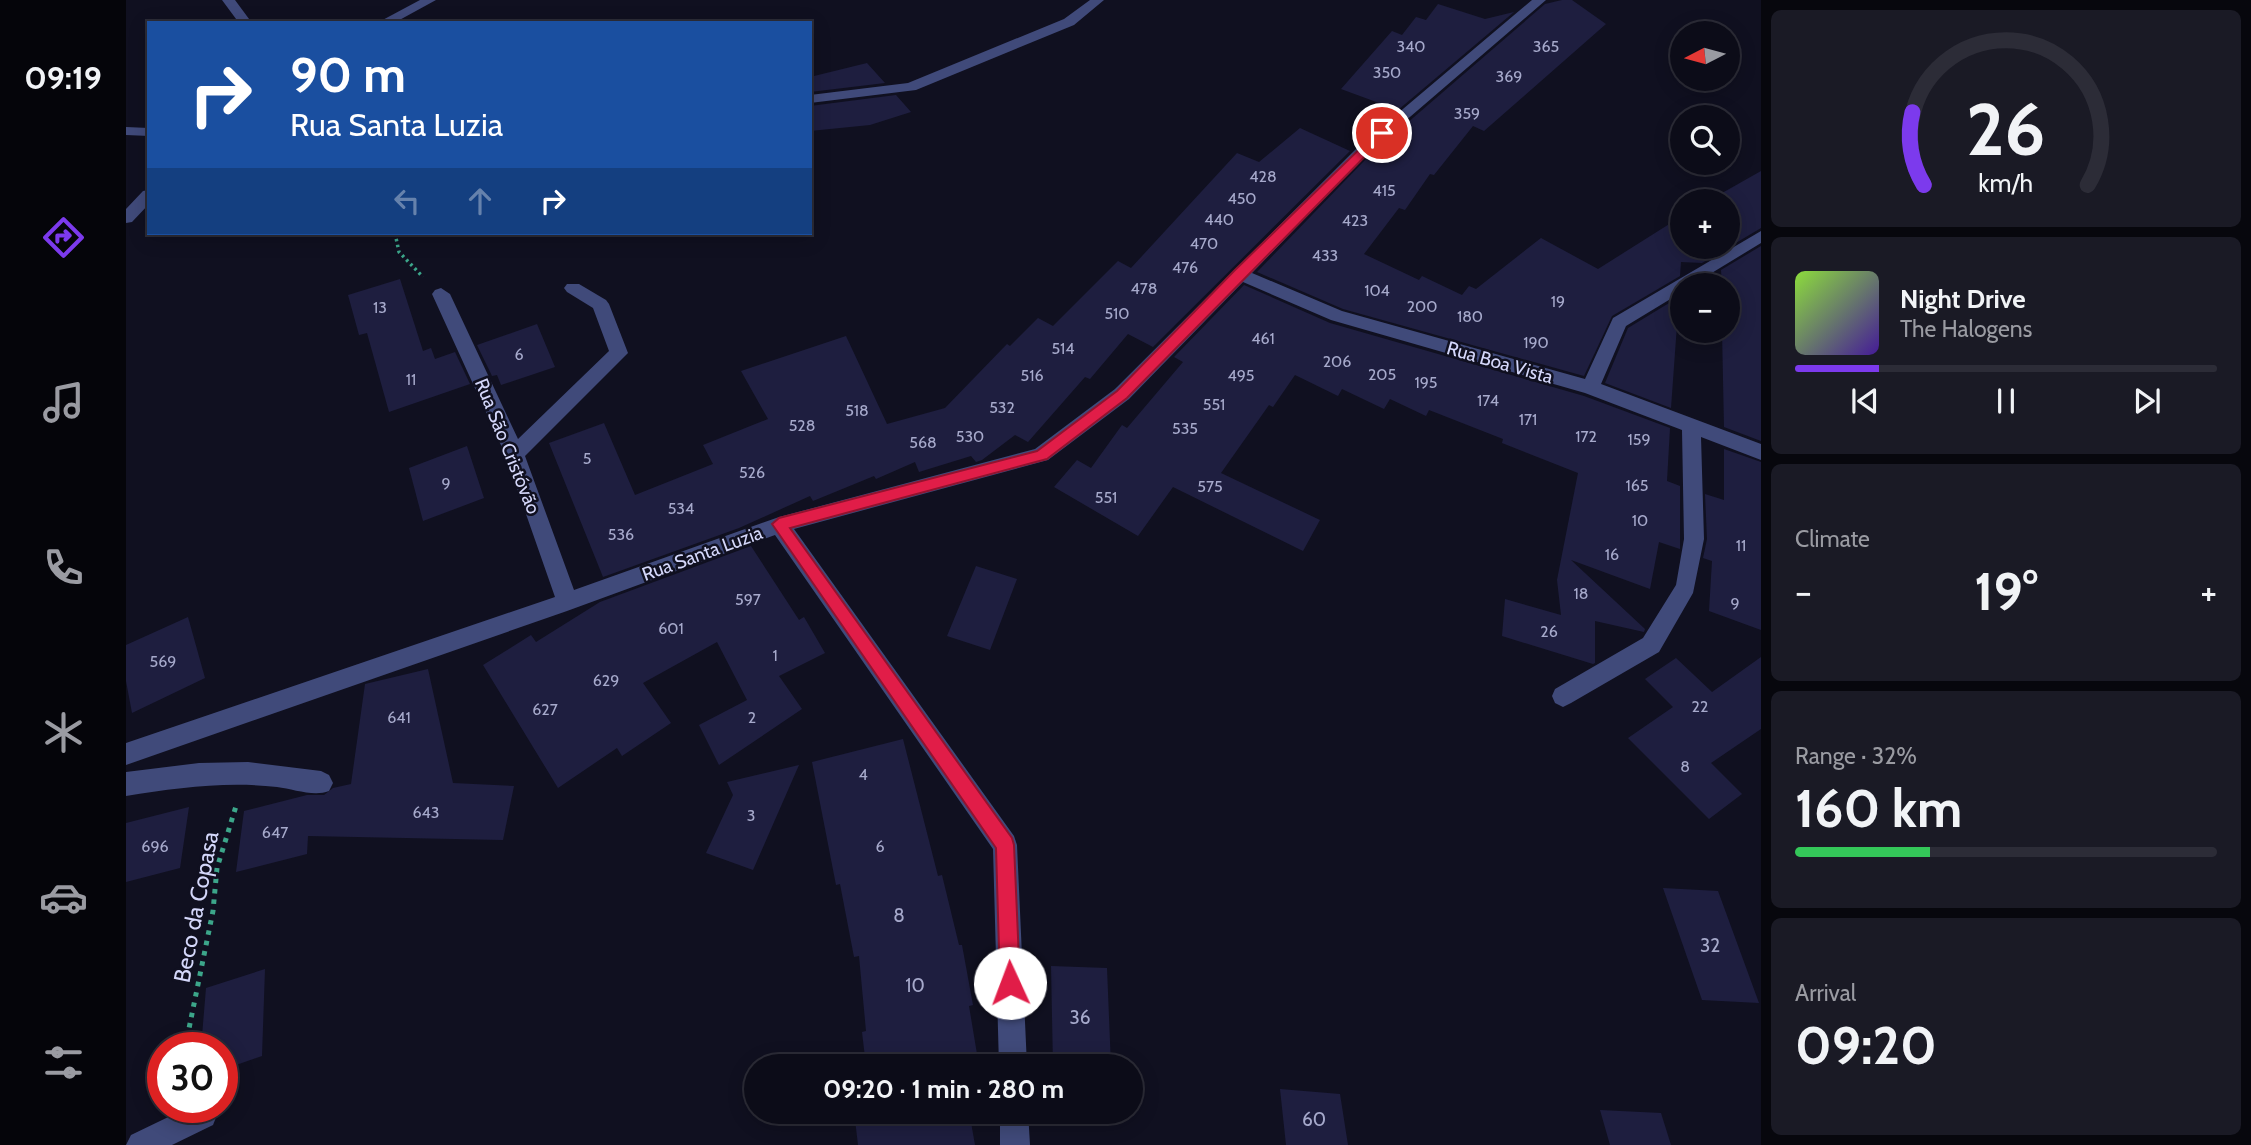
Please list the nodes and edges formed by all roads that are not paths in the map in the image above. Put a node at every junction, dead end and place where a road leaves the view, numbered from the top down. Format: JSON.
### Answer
{"nodes":[{"id":1,"x":228,"y":0,"type":"edge"},
{"id":2,"x":430,"y":0,"type":"edge"},
{"id":3,"x":1098,"y":0,"type":"edge"},
{"id":4,"x":1540,"y":0,"type":"edge"},
{"id":5,"x":244,"y":21,"type":"edge"},
{"id":6,"x":387,"y":21,"type":"edge"},
{"id":7,"x":812,"y":99,"type":"edge"},
{"id":8,"x":126,"y":131,"type":"edge"},
{"id":9,"x":147,"y":132,"type":"edge"},
{"id":10,"x":147,"y":197,"type":"edge"},
{"id":11,"x":126,"y":218,"type":"edge"},
{"id":12,"x":1761,"y":236,"type":"edge"},
{"id":13,"x":1239,"y":274,"type":"junction"},
{"id":14,"x":573,"y":288,"type":"dead end"},
{"id":15,"x":442,"y":294,"type":"road end"},
{"id":16,"x":1590,"y":387,"type":"junction"},
{"id":17,"x":1691,"y":424,"type":"junction"},
{"id":18,"x":1761,"y":452,"type":"edge"},
{"id":19,"x":516,"y":454,"type":"junction"},
{"id":20,"x":779,"y":524,"type":"junction"},
{"id":21,"x":567,"y":602,"type":"junction"},
{"id":22,"x":1563,"y":696,"type":"dead end"},
{"id":23,"x":126,"y":754,"type":"edge"},
{"id":24,"x":321,"y":783,"type":"dead end"},
{"id":25,"x":126,"y":784,"type":"edge"},
{"id":26,"x":1013,"y":1054,"type":"edge"},
{"id":27,"x":186,"y":1123,"type":"edge"},
{"id":28,"x":1014,"y":1124,"type":"edge"},
{"id":29,"x":141,"y":1145,"type":"edge"},
{"id":30,"x":1015,"y":1145,"type":"edge"}],
"edges":[{"from":1,"to":5,"type":"street"},
{"from":2,"to":6,"type":"street"},
{"from":3,"to":7,"type":"street"},
{"from":4,"to":13,"type":"street","name":"Rua Santa Luzia"},
{"from":8,"to":9,"type":"street"},
{"from":10,"to":11,"type":"street"},
{"from":12,"to":16,"type":"street"},
{"from":13,"to":16,"type":"street","name":"Rua Boa Vista"},
{"from":13,"to":20,"type":"street","name":"Rua Santa Luzia"},
{"from":14,"to":19,"type":"street"},
{"from":15,"to":19,"type":"street","name":"Rua São Cristóvão"},
{"from":16,"to":17,"type":"street","name":"Rua Boa Vista"},
{"from":17,"to":18,"type":"street","name":"Rua Boa Vista"},
{"from":17,"to":22,"type":"street"},
{"from":19,"to":21,"type":"street","name":"Rua São Cristóvão"},
{"from":20,"to":21,"type":"street","name":"Rua Santa Luzia"},
{"from":20,"to":26,"type":"street"},
{"from":21,"to":23,"type":"street","name":"Rua Santa Luzia"},
{"from":24,"to":25,"type":"street"},
{"from":27,"to":29,"type":"street"},
{"from":28,"to":30,"type":"street"}]}
